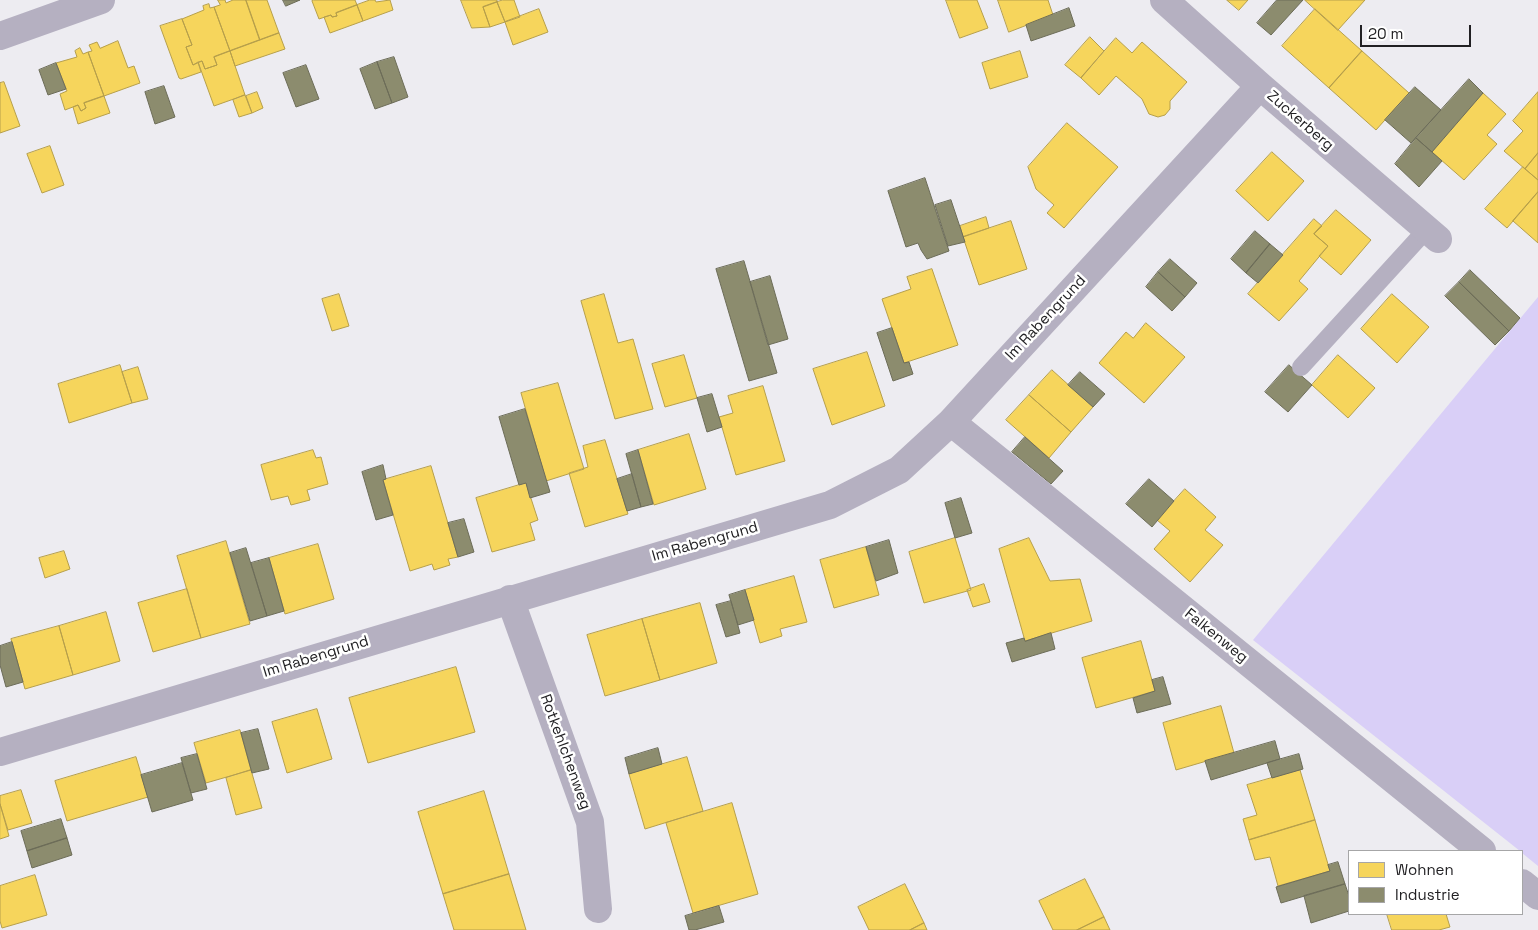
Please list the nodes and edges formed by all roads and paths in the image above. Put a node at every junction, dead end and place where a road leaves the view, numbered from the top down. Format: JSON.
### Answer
{"nodes":[{"id":1,"x":101,"y":0,"type":"edge"},
{"id":2,"x":1164,"y":0,"type":"edge"},
{"id":3,"x":0,"y":36,"type":"edge"},
{"id":4,"x":1260,"y":86,"type":"junction"},
{"id":5,"x":1432,"y":234,"type":"joint"},
{"id":6,"x":1301,"y":367,"type":"dead end"},
{"id":7,"x":951,"y":422,"type":"junction"},
{"id":8,"x":510,"y":599,"type":"junction"},
{"id":9,"x":0,"y":752,"type":"edge"},
{"id":10,"x":1481,"y":850,"type":"edge"},
{"id":11,"x":1523,"y":884,"type":"edge"},
{"id":12,"x":1538,"y":896,"type":"edge"},
{"id":13,"x":598,"y":909,"type":"dead end"}],
"edges":[{"from":1,"to":3,"type":"street"},
{"from":2,"to":4,"type":"street","name":"Zuckerberg"},
{"from":4,"to":5,"type":"street","name":"Zuckerberg"},
{"from":4,"to":7,"type":"street","name":"Im Rabengrund"},
{"from":5,"to":6,"type":"lane"},
{"from":7,"to":8,"type":"street","name":"Im Rabengrund"},
{"from":7,"to":10,"type":"street","name":"Falkenweg"},
{"from":8,"to":9,"type":"street","name":"Im Rabengrund"},
{"from":8,"to":13,"type":"street","name":"Rotkehlchenweg"},
{"from":11,"to":12,"type":"street"}]}
